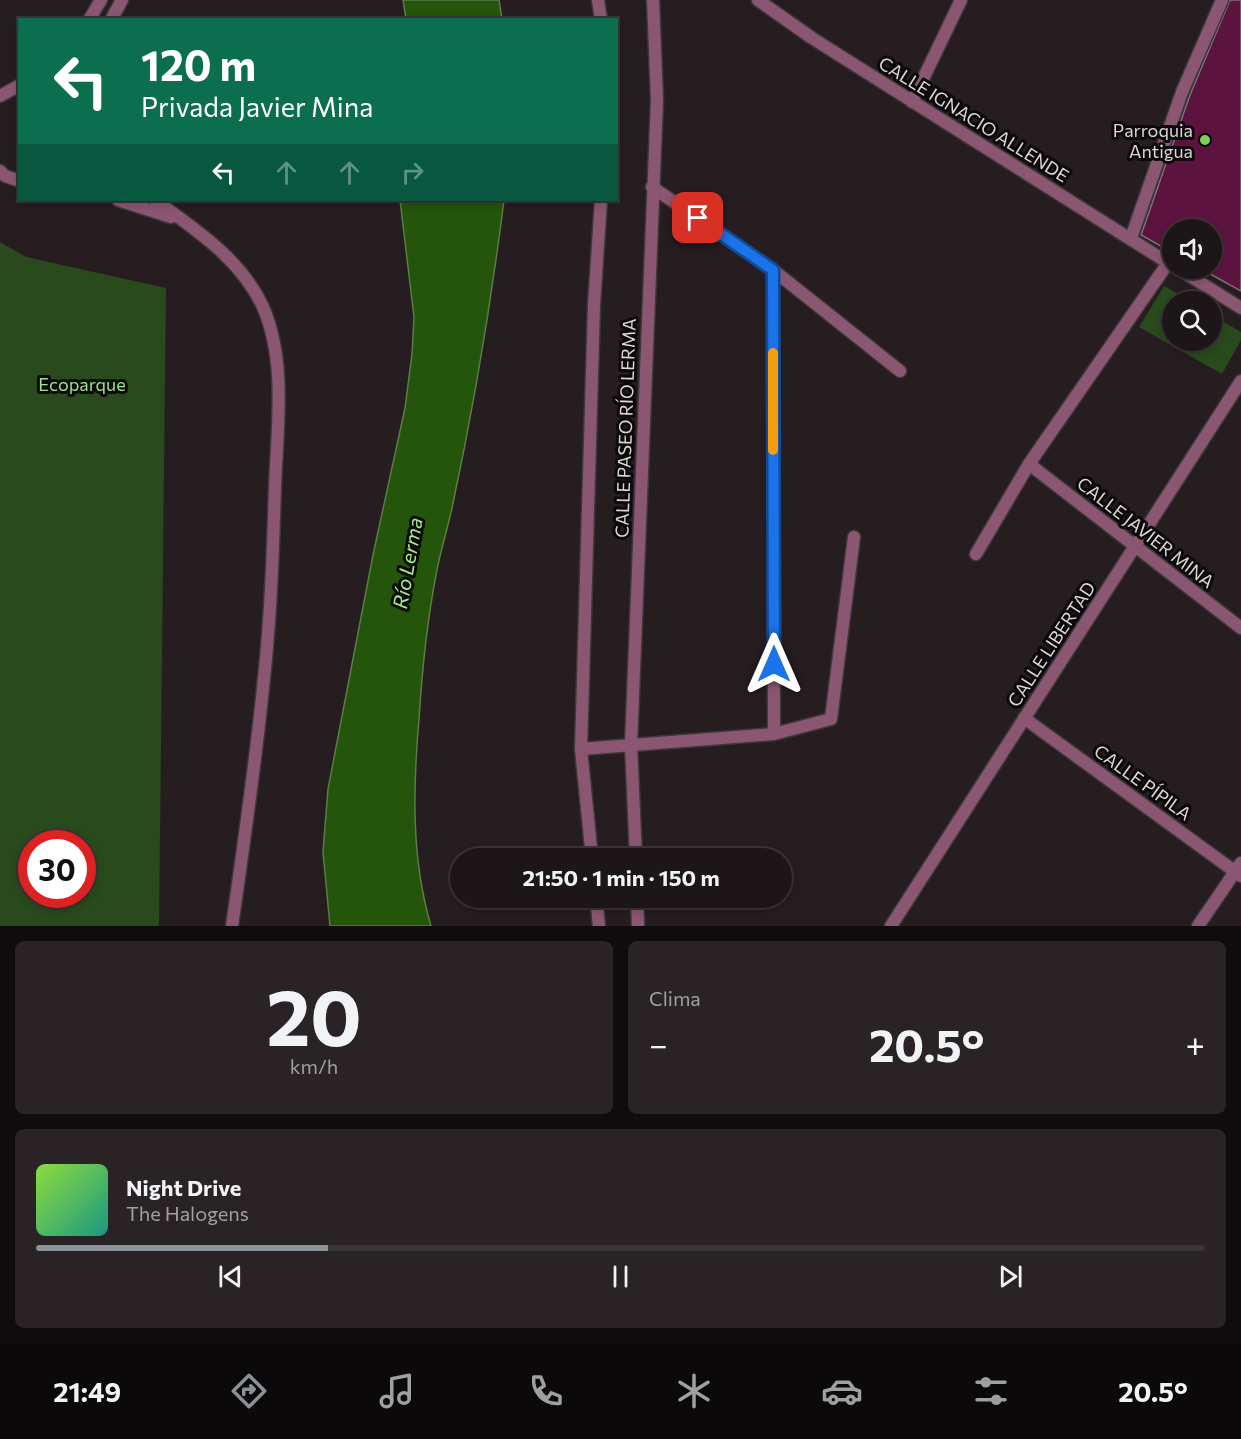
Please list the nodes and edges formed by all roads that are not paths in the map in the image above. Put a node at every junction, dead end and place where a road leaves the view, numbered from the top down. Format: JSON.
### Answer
{"nodes":[{"id":1,"x":100,"y":0,"type":"edge"},
{"id":2,"x":122,"y":0,"type":"edge"},
{"id":3,"x":598,"y":0,"type":"edge"},
{"id":4,"x":653,"y":0,"type":"edge"},
{"id":5,"x":758,"y":0,"type":"edge"},
{"id":6,"x":961,"y":0,"type":"edge"},
{"id":7,"x":1222,"y":0,"type":"edge"},
{"id":8,"x":90,"y":18,"type":"edge"},
{"id":9,"x":112,"y":18,"type":"edge"},
{"id":10,"x":601,"y":18,"type":"edge"},
{"id":11,"x":18,"y":87,"type":"edge"},
{"id":12,"x":0,"y":96,"type":"edge"},
{"id":13,"x":912,"y":102,"type":"junction"},
{"id":14,"x":0,"y":171,"type":"edge"},
{"id":15,"x":18,"y":180,"type":"edge"},
{"id":16,"x":652,"y":187,"type":"junction"},
{"id":17,"x":121,"y":201,"type":"edge"},
{"id":18,"x":156,"y":201,"type":"edge"},
{"id":19,"x":601,"y":201,"type":"edge"},
{"id":20,"x":188,"y":224,"type":"junction"},
{"id":21,"x":1131,"y":238,"type":"junction"},
{"id":22,"x":1162,"y":259,"type":"edge"},
{"id":23,"x":773,"y":270,"type":"junction"},
{"id":24,"x":1163,"y":279,"type":"edge"},
{"id":25,"x":1193,"y":279,"type":"edge"},
{"id":26,"x":1241,"y":308,"type":"edge"},
{"id":27,"x":900,"y":371,"type":"dead end"},
{"id":28,"x":1241,"y":381,"type":"edge"},
{"id":29,"x":1029,"y":464,"type":"junction"},
{"id":30,"x":854,"y":537,"type":"dead end"},
{"id":31,"x":1134,"y":547,"type":"junction"},
{"id":32,"x":976,"y":554,"type":"dead end"},
{"id":33,"x":1241,"y":628,"type":"edge"},
{"id":34,"x":1024,"y":718,"type":"junction"},
{"id":35,"x":774,"y":734,"type":"junction"},
{"id":36,"x":631,"y":745,"type":"junction"},
{"id":37,"x":581,"y":749,"type":"junction"},
{"id":38,"x":591,"y":848,"type":"edge"},
{"id":39,"x":636,"y":848,"type":"edge"},
{"id":40,"x":1239,"y":870,"type":"edge"},
{"id":41,"x":597,"y":908,"type":"edge"},
{"id":42,"x":637,"y":908,"type":"edge"},
{"id":43,"x":232,"y":926,"type":"edge"},
{"id":44,"x":599,"y":926,"type":"edge"},
{"id":45,"x":638,"y":926,"type":"edge"},
{"id":46,"x":891,"y":926,"type":"edge"},
{"id":47,"x":1198,"y":926,"type":"edge"}],
"edges":[{"from":1,"to":8,"type":"street"},
{"from":2,"to":9,"type":"street"},
{"from":3,"to":10,"type":"street"},
{"from":4,"to":16,"type":"street","name":"CALLE PASEO RÍO LERMA"},
{"from":5,"to":13,"type":"street","name":"CALLE IGNACIO ALLENDE"},
{"from":6,"to":13,"type":"street"},
{"from":7,"to":21,"type":"street"},
{"from":11,"to":12,"type":"street"},
{"from":13,"to":21,"type":"street","name":"CALLE IGNACIO ALLENDE"},
{"from":14,"to":15,"type":"street"},
{"from":16,"to":23,"type":"street"},
{"from":16,"to":36,"type":"street","name":"CALLE PASEO RÍO LERMA"},
{"from":17,"to":20,"type":"street"},
{"from":18,"to":20,"type":"street"},
{"from":19,"to":37,"type":"street","name":"CALLE PASEO RÍO LERMA"},
{"from":20,"to":43,"type":"street"},
{"from":21,"to":22,"type":"street","name":"CALLE IGNACIO ALLENDE"},
{"from":23,"to":27,"type":"street"},
{"from":23,"to":35,"type":"street"},
{"from":24,"to":29,"type":"street"},
{"from":25,"to":26,"type":"street","name":"CALLE IGNACIO ALLENDE"},
{"from":28,"to":31,"type":"street","name":"CALLE LIBERTAD"},
{"from":29,"to":31,"type":"street","name":"CALLE JAVIER MINA"},
{"from":29,"to":32,"type":"street"},
{"from":30,"to":35,"type":"street"},
{"from":31,"to":33,"type":"street","name":"CALLE JAVIER MINA"},
{"from":31,"to":34,"type":"street","name":"CALLE LIBERTAD"},
{"from":34,"to":40,"type":"street","name":"CALLE PÍPILA"},
{"from":34,"to":46,"type":"street","name":"CALLE LIBERTAD"},
{"from":35,"to":36,"type":"street"},
{"from":36,"to":37,"type":"street"},
{"from":36,"to":39,"type":"street","name":"CALLE PASEO RÍO LERMA"},
{"from":37,"to":38,"type":"street","name":"CALLE PASEO RÍO LERMA"},
{"from":40,"to":47,"type":"street"},
{"from":41,"to":44,"type":"street"},
{"from":42,"to":45,"type":"street"}]}
